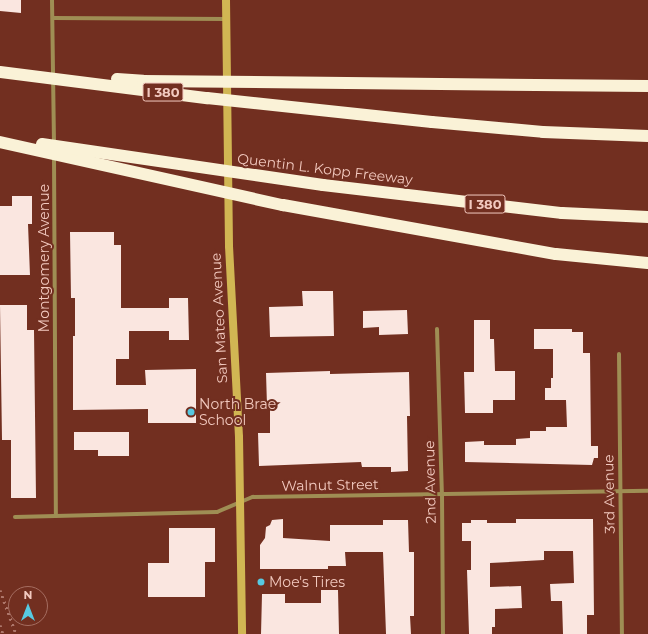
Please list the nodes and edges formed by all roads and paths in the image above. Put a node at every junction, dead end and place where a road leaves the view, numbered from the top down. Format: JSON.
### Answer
{"nodes":[{"id":1,"x":52,"y":0,"type":"edge"},
{"id":2,"x":226,"y":0,"type":"edge"},
{"id":3,"x":53,"y":18,"type":"junction"},
{"id":4,"x":227,"y":19,"type":"junction"},
{"id":5,"x":0,"y":71,"type":"edge"},
{"id":6,"x":648,"y":86,"type":"edge"},
{"id":7,"x":648,"y":136,"type":"edge"},
{"id":8,"x":0,"y":138,"type":"edge"},
{"id":9,"x":0,"y":142,"type":"edge"},
{"id":10,"x":648,"y":217,"type":"edge"},
{"id":11,"x":648,"y":263,"type":"edge"},
{"id":12,"x":437,"y":329,"type":"dead end"},
{"id":13,"x":619,"y":354,"type":"dead end"},
{"id":14,"x":648,"y":491,"type":"edge"},
{"id":15,"x":619,"y":492,"type":"junction"},
{"id":16,"x":442,"y":495,"type":"junction"},
{"id":17,"x":240,"y":503,"type":"junction"},
{"id":18,"x":56,"y":516,"type":"junction"},
{"id":19,"x":15,"y":517,"type":"dead end"},
{"id":20,"x":242,"y":634,"type":"edge"},
{"id":21,"x":443,"y":634,"type":"edge"},
{"id":22,"x":622,"y":634,"type":"edge"}],
"edges":[{"from":1,"to":3,"type":"street","name":"Montgomery Avenue"},
{"from":2,"to":4,"type":"main road","name":"San Mateo Avenue"},
{"from":3,"to":4,"type":"street"},
{"from":3,"to":18,"type":"street","name":"Montgomery Avenue"},
{"from":4,"to":17,"type":"main road","name":"San Mateo Avenue"},
{"from":5,"to":6,"type":"highway"},
{"from":5,"to":7,"type":"highway","number":"I 380"},
{"from":8,"to":10,"type":"highway","name":"Quentin L. Kopp Freeway","number":"I 380"},
{"from":9,"to":11,"type":"highway"},
{"from":12,"to":16,"type":"street","name":"2nd Avenue"},
{"from":13,"to":15,"type":"street","name":"3rd Avenue"},
{"from":14,"to":15,"type":"street","name":"Walnut Street"},
{"from":15,"to":16,"type":"street","name":"Walnut Street"},
{"from":15,"to":22,"type":"street","name":"3rd Avenue"},
{"from":16,"to":17,"type":"street","name":"Walnut Street"},
{"from":16,"to":21,"type":"street","name":"2nd Avenue"},
{"from":17,"to":18,"type":"street","name":"Walnut Street"},
{"from":17,"to":20,"type":"main road","name":"San Mateo Avenue"},
{"from":18,"to":19,"type":"street","name":"Walnut Street"}]}
